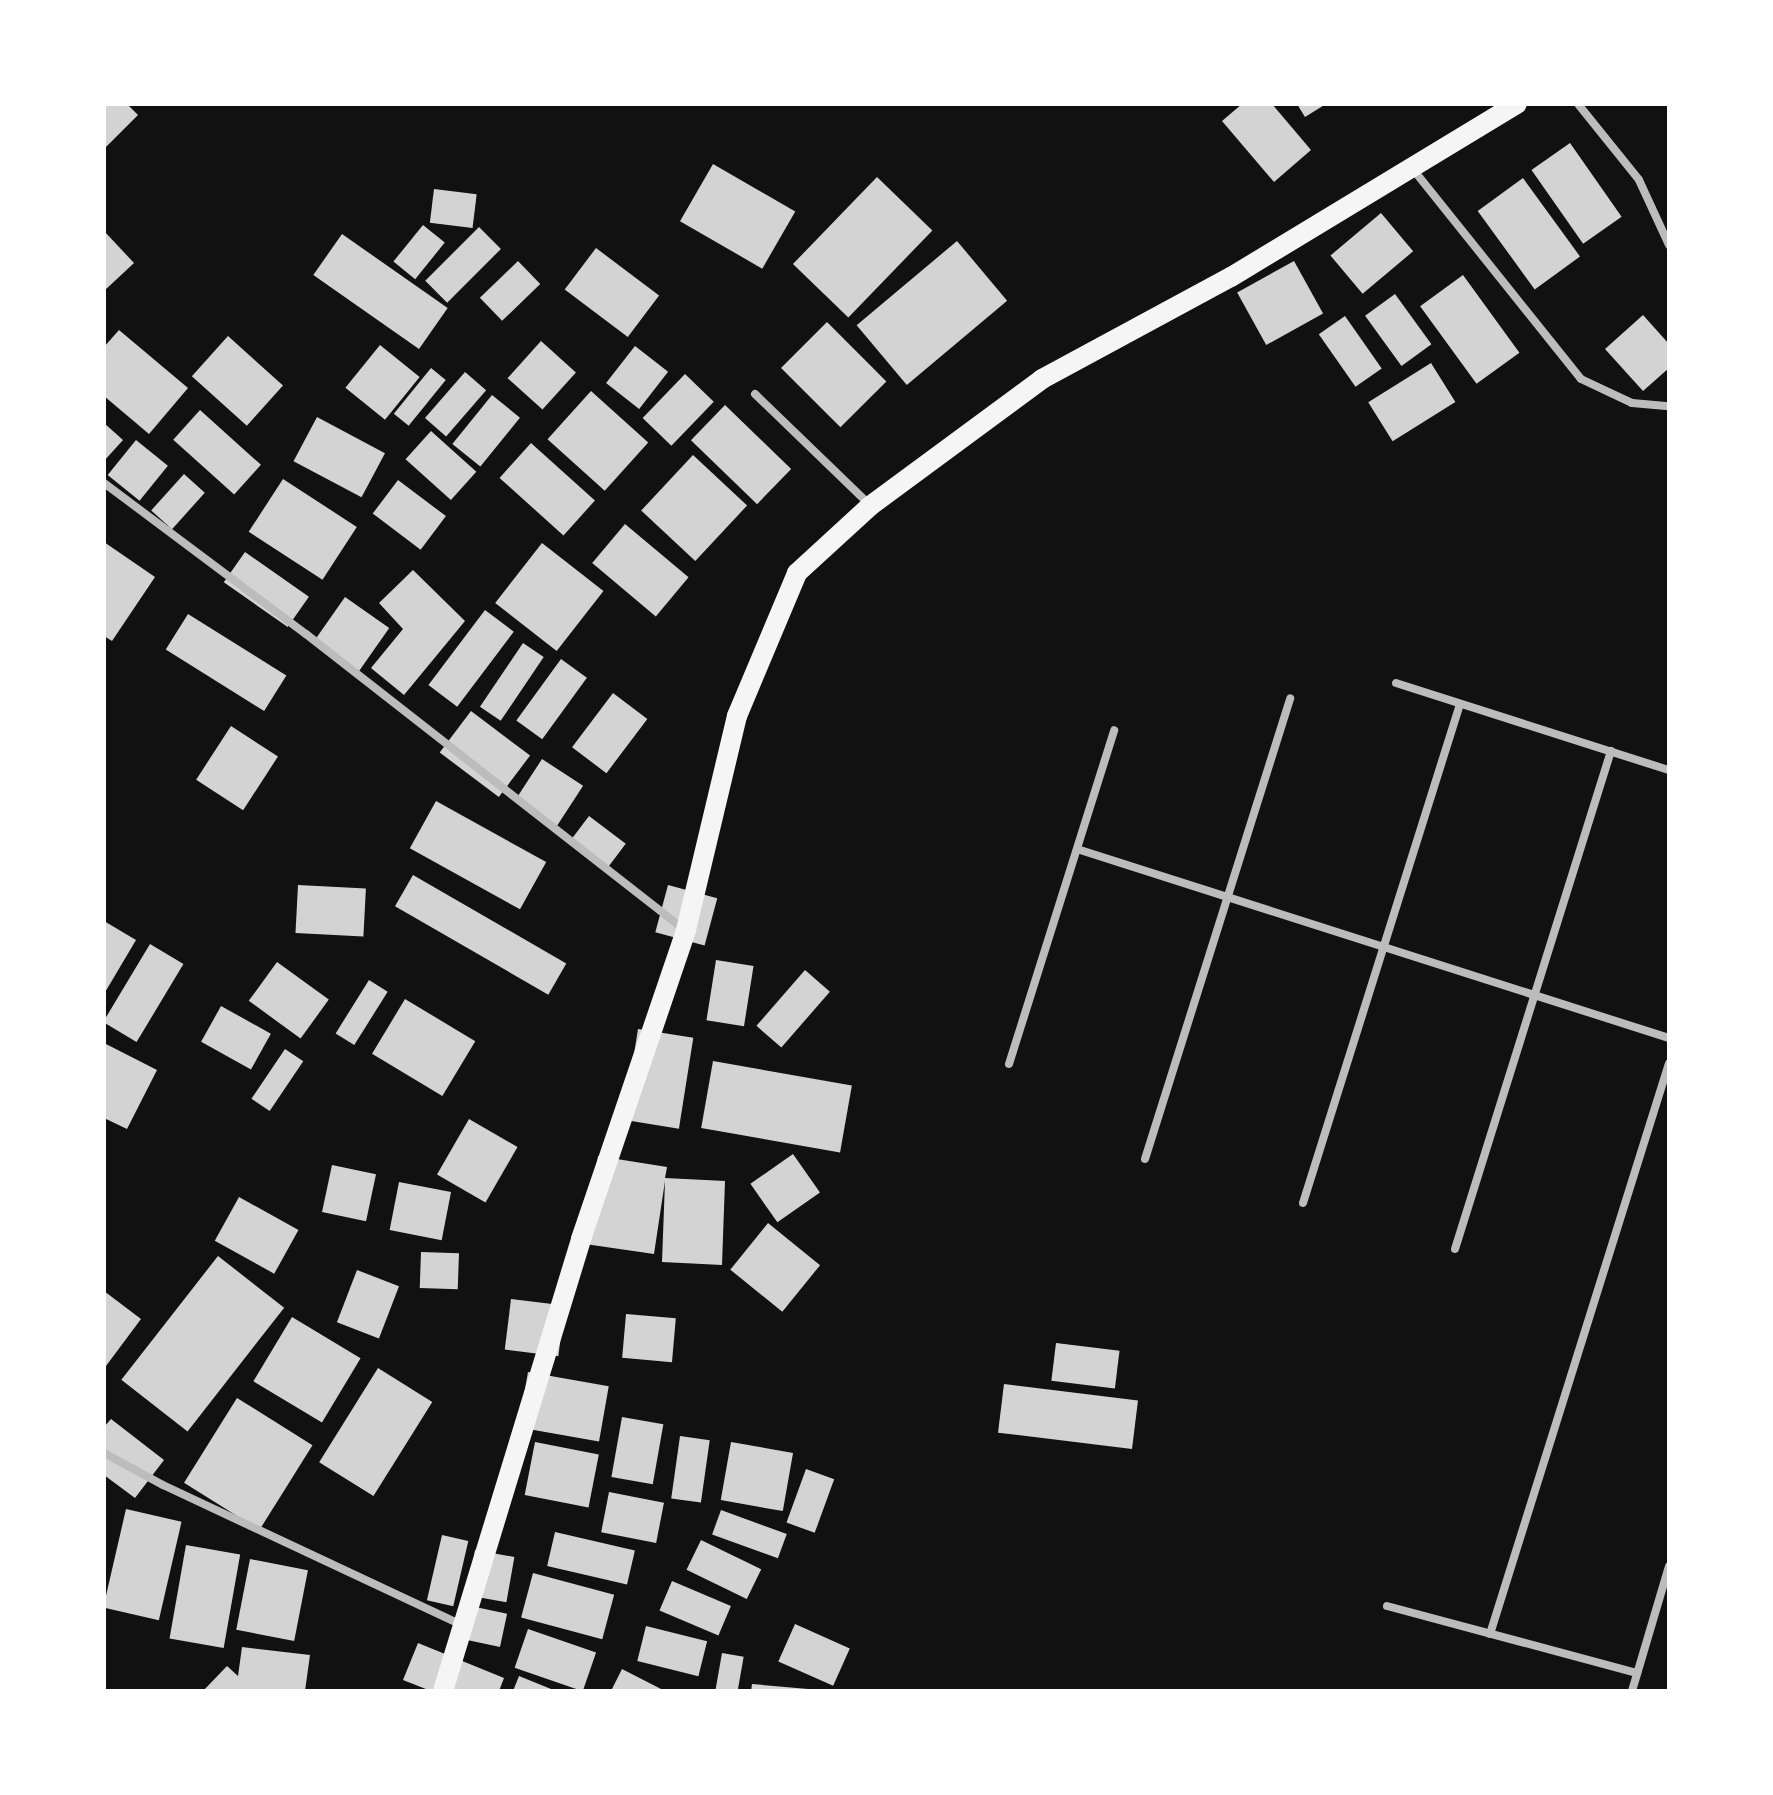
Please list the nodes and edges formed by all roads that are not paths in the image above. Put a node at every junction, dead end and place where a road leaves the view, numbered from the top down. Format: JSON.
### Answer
{"nodes":[{"id":1,"x":1517,"y":104,"type":"edge"},
{"id":2,"x":1578,"y":104,"type":"edge"},
{"id":3,"x":1412,"y":167,"type":"junction"},
{"id":4,"x":1669,"y":245,"type":"edge"},
{"id":5,"x":755,"y":394,"type":"dead end"},
{"id":6,"x":1669,"y":406,"type":"edge"},
{"id":7,"x":104,"y":483,"type":"edge"},
{"id":8,"x":870,"y":506,"type":"junction"},
{"id":9,"x":1396,"y":683,"type":"dead end"},
{"id":10,"x":1290,"y":698,"type":"dead end"},
{"id":11,"x":1460,"y":704,"type":"junction"},
{"id":12,"x":1114,"y":730,"type":"dead end"},
{"id":13,"x":1611,"y":751,"type":"junction"},
{"id":14,"x":1669,"y":770,"type":"edge"},
{"id":15,"x":1077,"y":849,"type":"junction"},
{"id":16,"x":1227,"y":897,"type":"junction"},
{"id":17,"x":686,"y":930,"type":"junction"},
{"id":18,"x":1383,"y":947,"type":"junction"},
{"id":19,"x":1535,"y":995,"type":"junction"},
{"id":20,"x":1669,"y":1038,"type":"edge"},
{"id":21,"x":1669,"y":1063,"type":"edge"},
{"id":22,"x":1009,"y":1064,"type":"dead end"},
{"id":23,"x":1145,"y":1159,"type":"dead end"},
{"id":24,"x":1303,"y":1203,"type":"dead end"},
{"id":25,"x":1455,"y":1249,"type":"dead end"},
{"id":26,"x":104,"y":1453,"type":"edge"},
{"id":27,"x":1669,"y":1566,"type":"edge"},
{"id":28,"x":1387,"y":1606,"type":"dead end"},
{"id":29,"x":464,"y":1626,"type":"junction"},
{"id":30,"x":1490,"y":1634,"type":"junction"},
{"id":31,"x":1637,"y":1673,"type":"junction"},
{"id":32,"x":443,"y":1691,"type":"edge"},
{"id":33,"x":1632,"y":1691,"type":"edge"}],
"edges":[{"from":1,"to":3,"type":"main road"},
{"from":2,"to":4,"type":"street"},
{"from":3,"to":6,"type":"street"},
{"from":3,"to":8,"type":"main road"},
{"from":5,"to":8,"type":"street"},
{"from":7,"to":17,"type":"street"},
{"from":8,"to":17,"type":"main road"},
{"from":9,"to":11,"type":"street"},
{"from":10,"to":16,"type":"street"},
{"from":11,"to":13,"type":"street"},
{"from":11,"to":18,"type":"street"},
{"from":12,"to":15,"type":"street"},
{"from":13,"to":14,"type":"street"},
{"from":13,"to":19,"type":"street"},
{"from":15,"to":16,"type":"street"},
{"from":15,"to":22,"type":"street"},
{"from":16,"to":18,"type":"street"},
{"from":16,"to":23,"type":"street"},
{"from":17,"to":29,"type":"main road"},
{"from":18,"to":19,"type":"street"},
{"from":18,"to":24,"type":"street"},
{"from":19,"to":20,"type":"street"},
{"from":19,"to":25,"type":"street"},
{"from":21,"to":30,"type":"street"},
{"from":26,"to":29,"type":"street"},
{"from":27,"to":31,"type":"street"},
{"from":28,"to":30,"type":"street"},
{"from":29,"to":32,"type":"main road"},
{"from":30,"to":31,"type":"street"},
{"from":31,"to":33,"type":"street"}]}
